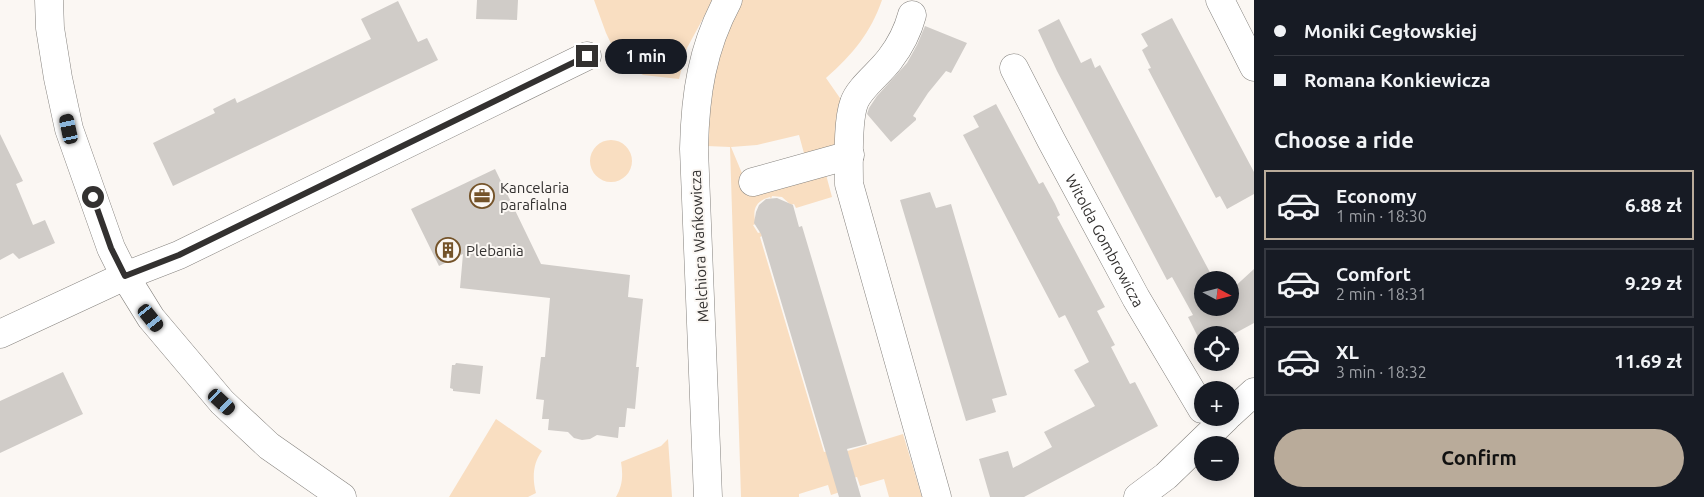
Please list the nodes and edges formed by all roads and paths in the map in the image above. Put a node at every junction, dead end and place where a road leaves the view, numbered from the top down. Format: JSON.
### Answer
{"nodes":[{"id":1,"x":49,"y":0,"type":"edge"},
{"id":2,"x":728,"y":0,"type":"edge"},
{"id":3,"x":1220,"y":0,"type":"edge"},
{"id":4,"x":912,"y":15,"type":"dead end"},
{"id":5,"x":587,"y":56,"type":"dead end"},
{"id":6,"x":1014,"y":68,"type":"dead end"},
{"id":7,"x":1254,"y":68,"type":"edge"},
{"id":8,"x":850,"y":155,"type":"junction"},
{"id":9,"x":753,"y":182,"type":"dead end"},
{"id":10,"x":125,"y":276,"type":"junction"},
{"id":11,"x":0,"y":334,"type":"edge"},
{"id":12,"x":1194,"y":384,"type":"edge"},
{"id":13,"x":1254,"y":392,"type":"edge"},
{"id":14,"x":1239,"y":402,"type":"edge"},
{"id":15,"x":1208,"y":426,"type":"edge"},
{"id":16,"x":342,"y":497,"type":"edge"},
{"id":17,"x":708,"y":497,"type":"edge"},
{"id":18,"x":937,"y":497,"type":"edge"},
{"id":19,"x":1138,"y":497,"type":"edge"}],
"edges":[{"from":1,"to":10,"type":"street"},
{"from":2,"to":17,"type":"street","name":"Melchiora Wańkowicza"},
{"from":3,"to":7,"type":"street"},
{"from":4,"to":8,"type":"street"},
{"from":5,"to":10,"type":"street"},
{"from":6,"to":12,"type":"street","name":"Witolda Gombrowicza"},
{"from":8,"to":9,"type":"street"},
{"from":8,"to":18,"type":"street"},
{"from":10,"to":11,"type":"street"},
{"from":10,"to":16,"type":"street"},
{"from":13,"to":14,"type":"street"},
{"from":15,"to":19,"type":"street"}]}
